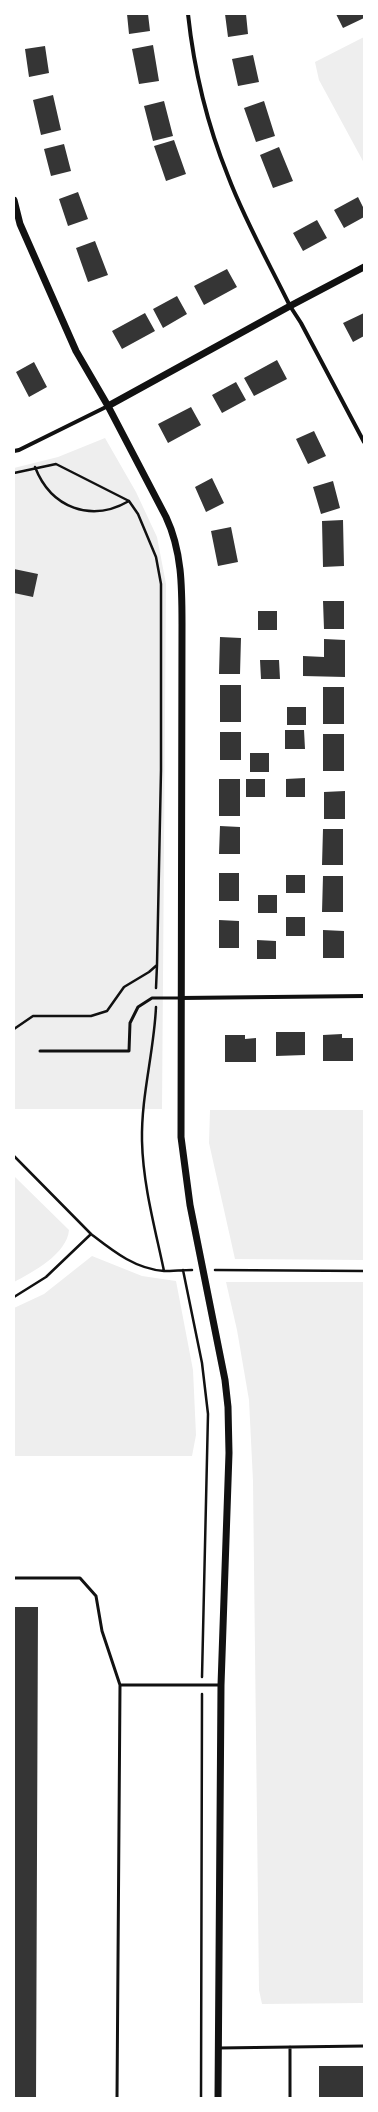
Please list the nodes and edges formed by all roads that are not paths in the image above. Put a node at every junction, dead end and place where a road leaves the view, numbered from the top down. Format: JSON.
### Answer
{"nodes":[{"id":1,"x":188,"y":14,"type":"edge"},
{"id":2,"x":14,"y":200,"type":"edge"},
{"id":3,"x":364,"y":268,"type":"edge"},
{"id":4,"x":290,"y":306,"type":"junction"},
{"id":5,"x":108,"y":406,"type":"junction"},
{"id":6,"x":364,"y":442,"type":"edge"},
{"id":7,"x":14,"y":451,"type":"edge"},
{"id":8,"x":364,"y":996,"type":"edge"},
{"id":9,"x":181,"y":998,"type":"junction"},
{"id":10,"x":40,"y":1051,"type":"dead end"},
{"id":11,"x":14,"y":1578,"type":"edge"},
{"id":12,"x":120,"y":1685,"type":"junction"},
{"id":13,"x":221,"y":1685,"type":"junction"},
{"id":14,"x":364,"y":2046,"type":"edge"},
{"id":15,"x":290,"y":2047,"type":"junction"},
{"id":16,"x":219,"y":2048,"type":"junction"},
{"id":17,"x":117,"y":2098,"type":"edge"},
{"id":18,"x":218,"y":2098,"type":"edge"},
{"id":19,"x":290,"y":2098,"type":"edge"}],
"edges":[{"from":1,"to":4,"type":"street"},
{"from":2,"to":5,"type":"street"},
{"from":3,"to":4,"type":"street"},
{"from":4,"to":5,"type":"street"},
{"from":4,"to":6,"type":"street"},
{"from":5,"to":7,"type":"street"},
{"from":5,"to":9,"type":"street"},
{"from":8,"to":9,"type":"street"},
{"from":9,"to":10,"type":"lane"},
{"from":9,"to":13,"type":"street"},
{"from":11,"to":12,"type":"lane"},
{"from":12,"to":13,"type":"lane"},
{"from":12,"to":17,"type":"lane"},
{"from":13,"to":16,"type":"street"},
{"from":14,"to":15,"type":"lane"},
{"from":15,"to":16,"type":"lane"},
{"from":15,"to":19,"type":"lane"},
{"from":16,"to":18,"type":"street"}]}
